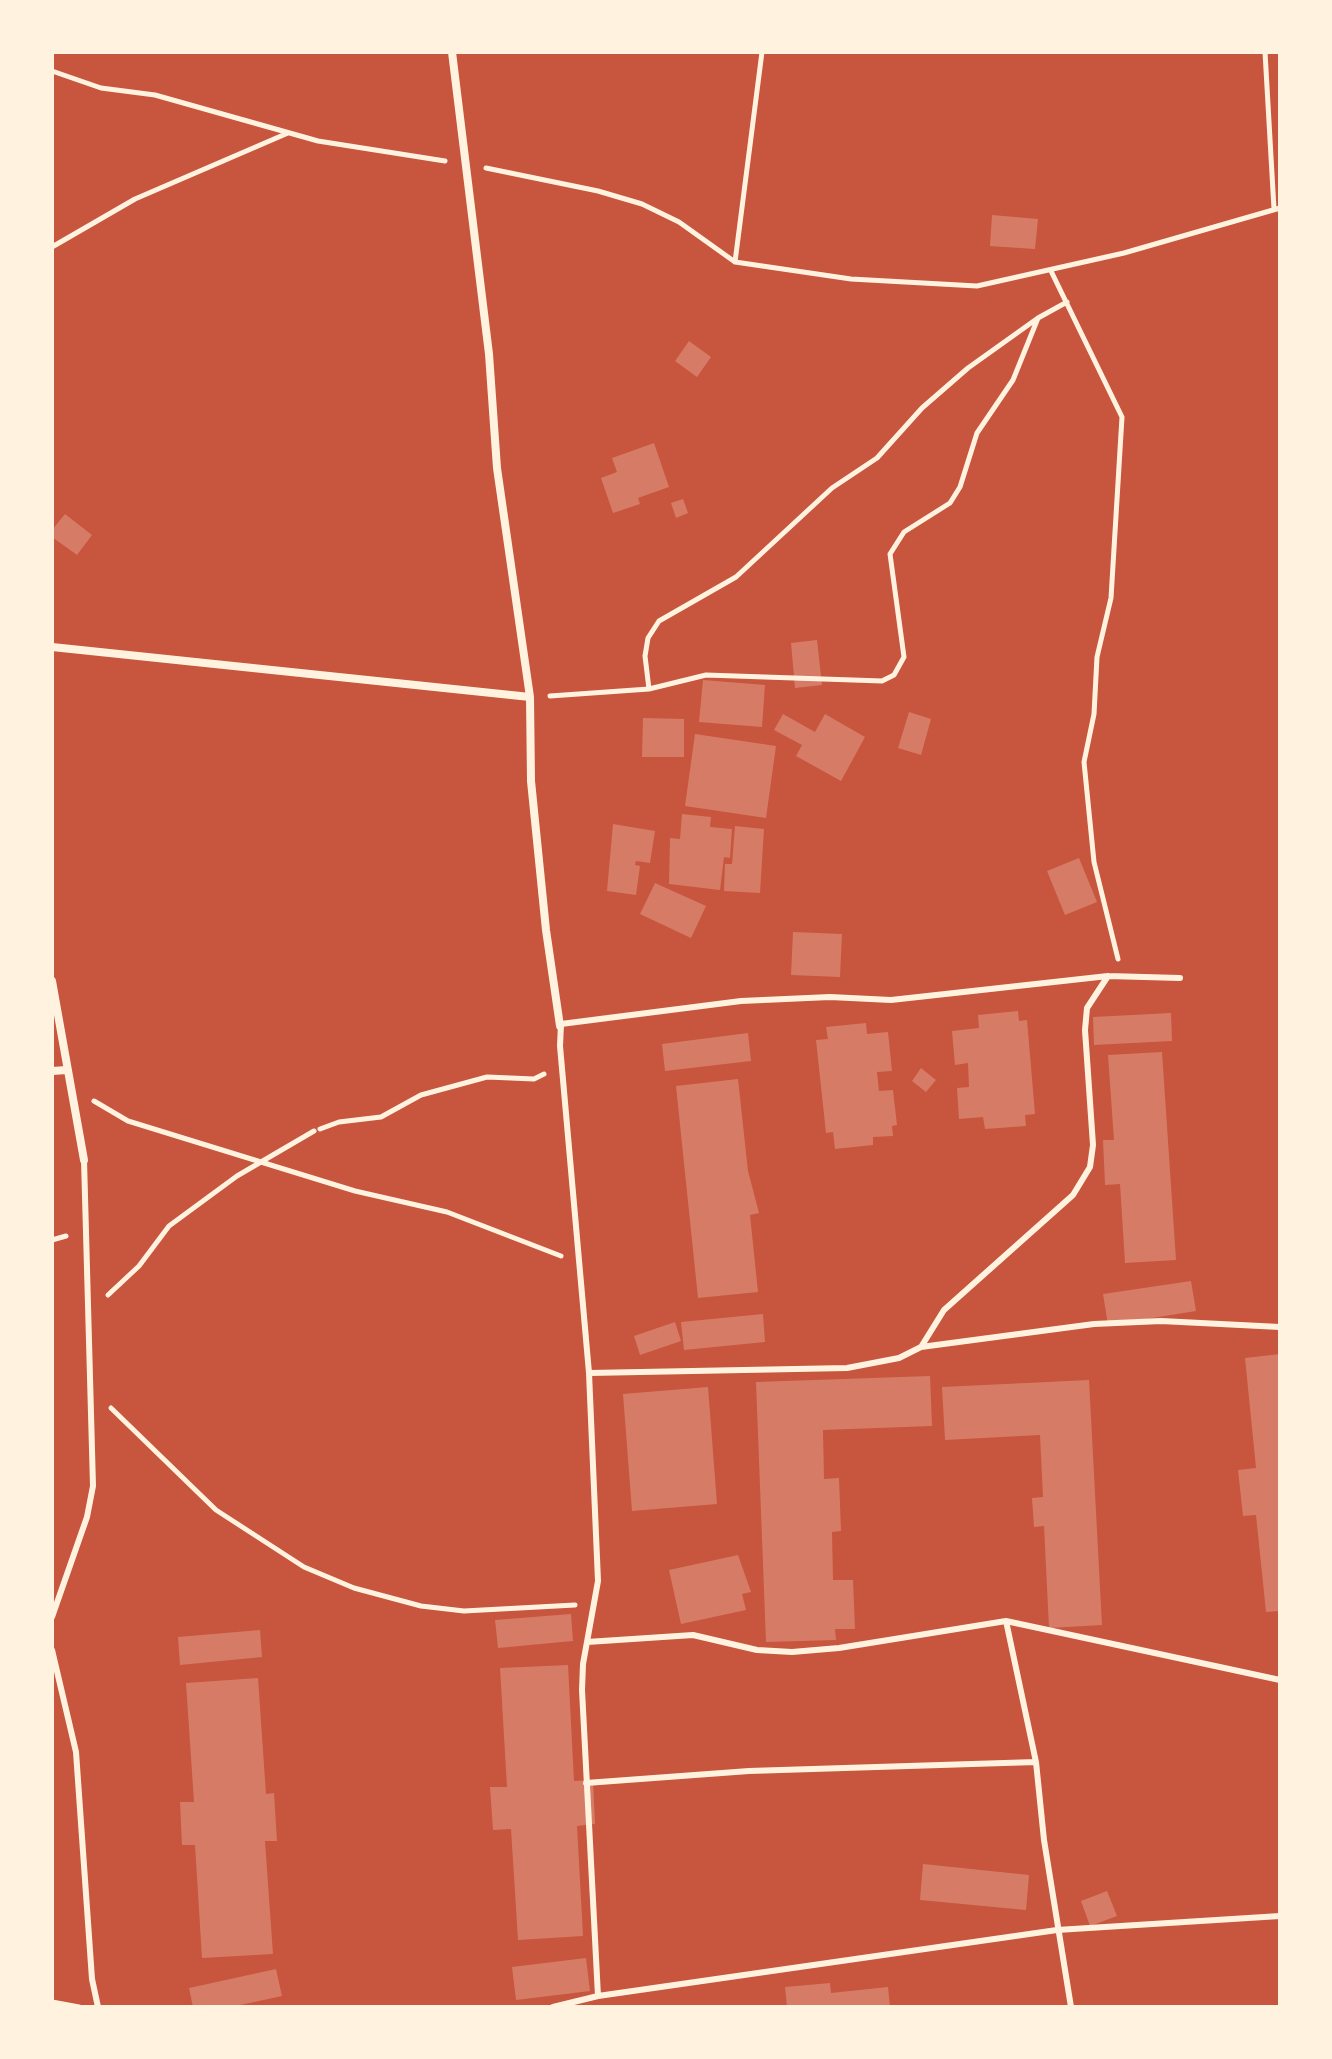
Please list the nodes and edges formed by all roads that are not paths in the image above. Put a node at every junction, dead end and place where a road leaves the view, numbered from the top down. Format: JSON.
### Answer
{"nodes":[{"id":1,"x":452,"y":52,"type":"edge"},
{"id":2,"x":52,"y":647,"type":"edge"},
{"id":3,"x":530,"y":697,"type":"junction"},
{"id":4,"x":1108,"y":976,"type":"junction"},
{"id":5,"x":1180,"y":978,"type":"dead end"},
{"id":6,"x":52,"y":981,"type":"edge"},
{"id":7,"x":560,"y":1026,"type":"junction"},
{"id":8,"x":67,"y":1070,"type":"junction"},
{"id":9,"x":52,"y":1071,"type":"edge"},
{"id":10,"x":84,"y":1160,"type":"joint"},
{"id":11,"x":1280,"y":1327,"type":"edge"},
{"id":12,"x":921,"y":1347,"type":"junction"},
{"id":13,"x":589,"y":1373,"type":"junction"},
{"id":14,"x":52,"y":1617,"type":"edge"},
{"id":15,"x":1006,"y":1621,"type":"junction"},
{"id":16,"x":587,"y":1642,"type":"junction"},
{"id":17,"x":52,"y":1650,"type":"edge"},
{"id":18,"x":1280,"y":1680,"type":"edge"},
{"id":19,"x":1036,"y":1762,"type":"junction"},
{"id":20,"x":586,"y":1783,"type":"junction"},
{"id":21,"x":1280,"y":1916,"type":"edge"},
{"id":22,"x":1057,"y":1930,"type":"junction"},
{"id":23,"x":598,"y":1996,"type":"junction"},
{"id":24,"x":98,"y":2007,"type":"edge"},
{"id":25,"x":553,"y":2007,"type":"edge"},
{"id":26,"x":1071,"y":2007,"type":"edge"}],
"edges":[{"from":1,"to":3,"type":"street"},
{"from":2,"to":3,"type":"street"},
{"from":3,"to":7,"type":"street"},
{"from":4,"to":5,"type":"lane"},
{"from":4,"to":7,"type":"lane"},
{"from":4,"to":12,"type":"lane"},
{"from":6,"to":8,"type":"street"},
{"from":7,"to":13,"type":"lane"},
{"from":8,"to":9,"type":"street"},
{"from":8,"to":10,"type":"street"},
{"from":10,"to":14,"type":"lane"},
{"from":11,"to":12,"type":"lane"},
{"from":12,"to":13,"type":"lane"},
{"from":13,"to":16,"type":"lane"},
{"from":15,"to":16,"type":"lane"},
{"from":15,"to":18,"type":"lane"},
{"from":15,"to":19,"type":"lane"},
{"from":16,"to":20,"type":"lane"},
{"from":17,"to":24,"type":"lane"},
{"from":19,"to":20,"type":"lane"},
{"from":19,"to":22,"type":"lane"},
{"from":20,"to":23,"type":"lane"},
{"from":21,"to":22,"type":"lane"},
{"from":22,"to":23,"type":"lane"},
{"from":22,"to":26,"type":"lane"},
{"from":23,"to":25,"type":"lane"}]}
